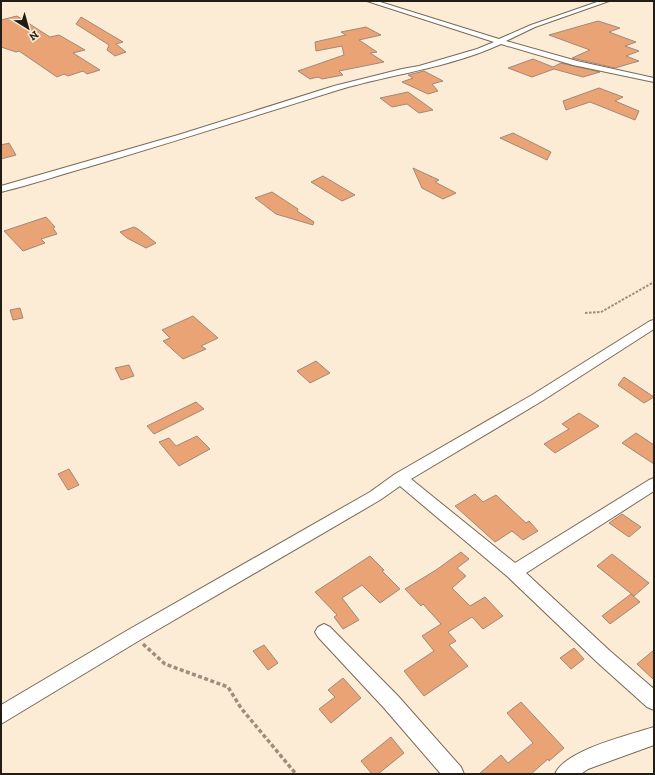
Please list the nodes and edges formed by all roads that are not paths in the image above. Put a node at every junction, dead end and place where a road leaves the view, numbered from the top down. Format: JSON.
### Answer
{"nodes":[{"id":1,"x":370,"y":1,"type":"edge"},
{"id":2,"x":606,"y":1,"type":"edge"},
{"id":3,"x":498,"y":41,"type":"junction"},
{"id":4,"x":654,"y":80,"type":"edge"},
{"id":5,"x":1,"y":190,"type":"edge"},
{"id":6,"x":654,"y":324,"type":"edge"},
{"id":7,"x":400,"y":478,"type":"junction"},
{"id":8,"x":654,"y":484,"type":"edge"},
{"id":9,"x":514,"y":572,"type":"junction"},
{"id":10,"x":324,"y":632,"type":"dead end"},
{"id":11,"x":654,"y":701,"type":"edge"},
{"id":12,"x":1,"y":715,"type":"edge"},
{"id":13,"x":654,"y":736,"type":"edge"},
{"id":14,"x":454,"y":774,"type":"edge"},
{"id":15,"x":565,"y":774,"type":"edge"}],
"edges":[{"from":1,"to":3,"type":"street"},
{"from":2,"to":3,"type":"street"},
{"from":3,"to":4,"type":"street"},
{"from":3,"to":5,"type":"street"},
{"from":6,"to":7,"type":"street"},
{"from":7,"to":9,"type":"street"},
{"from":7,"to":12,"type":"street"},
{"from":8,"to":9,"type":"street"},
{"from":9,"to":11,"type":"street"},
{"from":10,"to":14,"type":"street"},
{"from":13,"to":15,"type":"street"}]}
